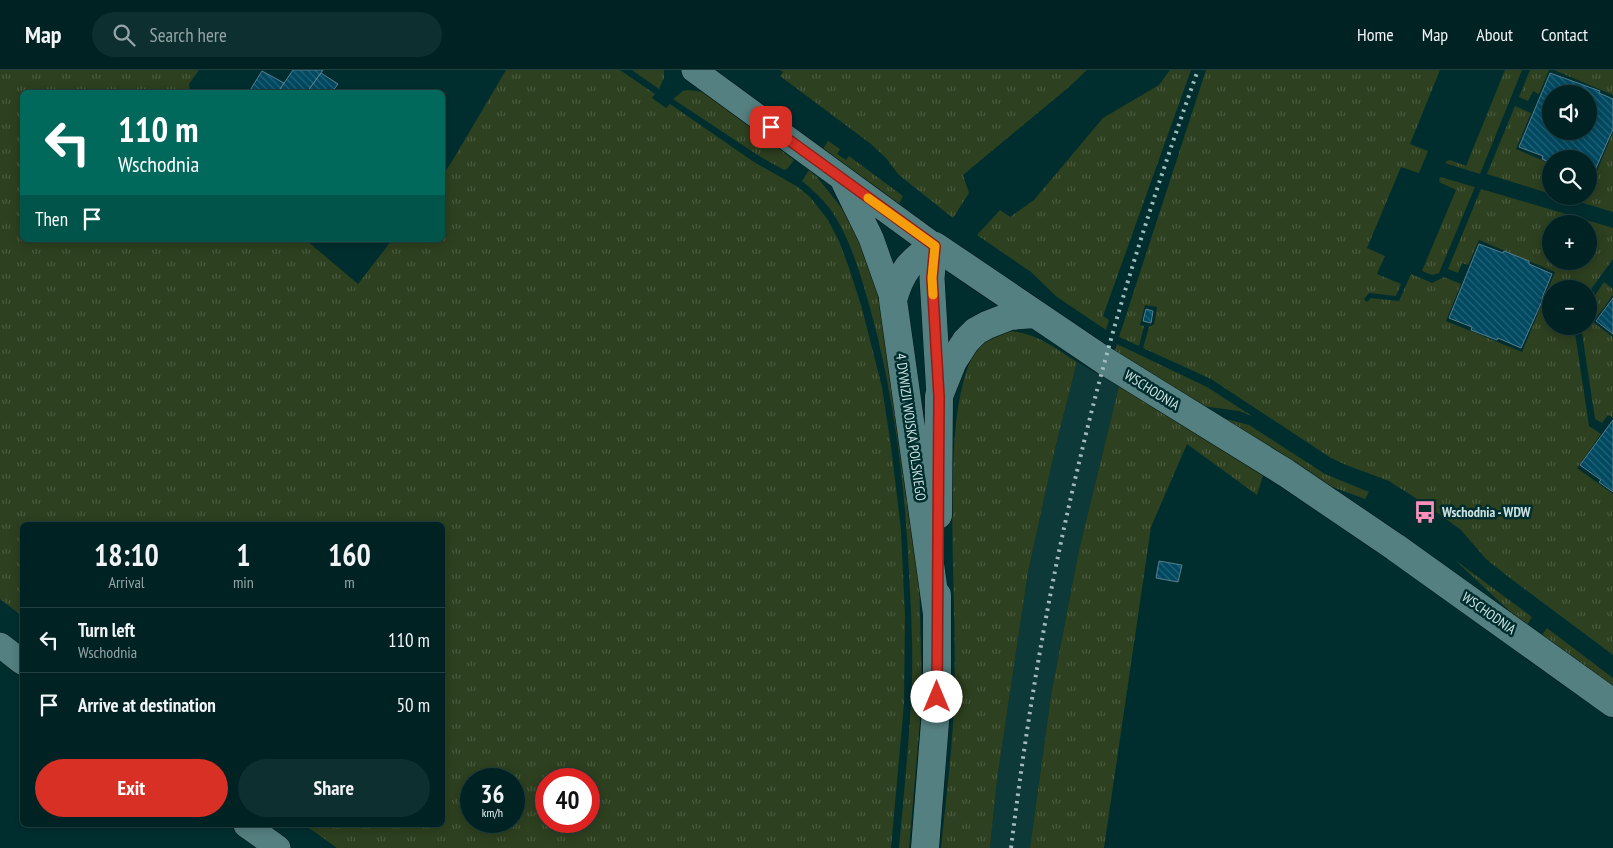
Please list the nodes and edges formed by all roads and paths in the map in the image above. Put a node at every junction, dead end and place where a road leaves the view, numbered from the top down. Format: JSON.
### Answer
{"nodes":[{"id":1,"x":694,"y":70,"type":"edge"},
{"id":2,"x":842,"y":179,"type":"junction"},
{"id":3,"x":935,"y":246,"type":"junction"},
{"id":4,"x":893,"y":300,"type":"junction"},
{"id":5,"x":1034,"y":314,"type":"junction"},
{"id":6,"x":939,"y":396,"type":"junction"},
{"id":7,"x":937,"y":614,"type":"junction"},
{"id":8,"x":0,"y":645,"type":"edge"},
{"id":9,"x":20,"y":660,"type":"edge"},
{"id":10,"x":1613,"y":703,"type":"edge"},
{"id":11,"x":249,"y":827,"type":"edge"},
{"id":12,"x":278,"y":848,"type":"edge"},
{"id":13,"x":925,"y":848,"type":"edge"}],
"edges":[{"from":1,"to":2,"type":"street","name":"WSCHODNIA"},
{"from":2,"to":3,"type":"street","name":"WSCHODNIA"},
{"from":2,"to":4,"type":"street","name":"4 DYWIZJI WOJSKA POLSKIEGO"},
{"from":3,"to":4,"type":"street","name":"4 DYWIZJI WOJSKA POLSKIEGO"},
{"from":3,"to":5,"type":"street","name":"WSCHODNIA"},
{"from":3,"to":6,"type":"street","name":"4 DYWIZJI WOJSKA POLSKIEGO"},
{"from":4,"to":7,"type":"street","name":"4 DYWIZJI WOJSKA POLSKIEGO"},
{"from":5,"to":6,"type":"street","name":"4 DYWIZJI WOJSKA POLSKIEGO"},
{"from":5,"to":10,"type":"street","name":"WSCHODNIA"},
{"from":6,"to":7,"type":"street","name":"4 DYWIZJI WOJSKA POLSKIEGO"},
{"from":7,"to":13,"type":"street","name":"4 DYWIZJI WOJSKA POLSKIEGO"},
{"from":8,"to":9,"type":"street"},
{"from":11,"to":12,"type":"street"}]}
